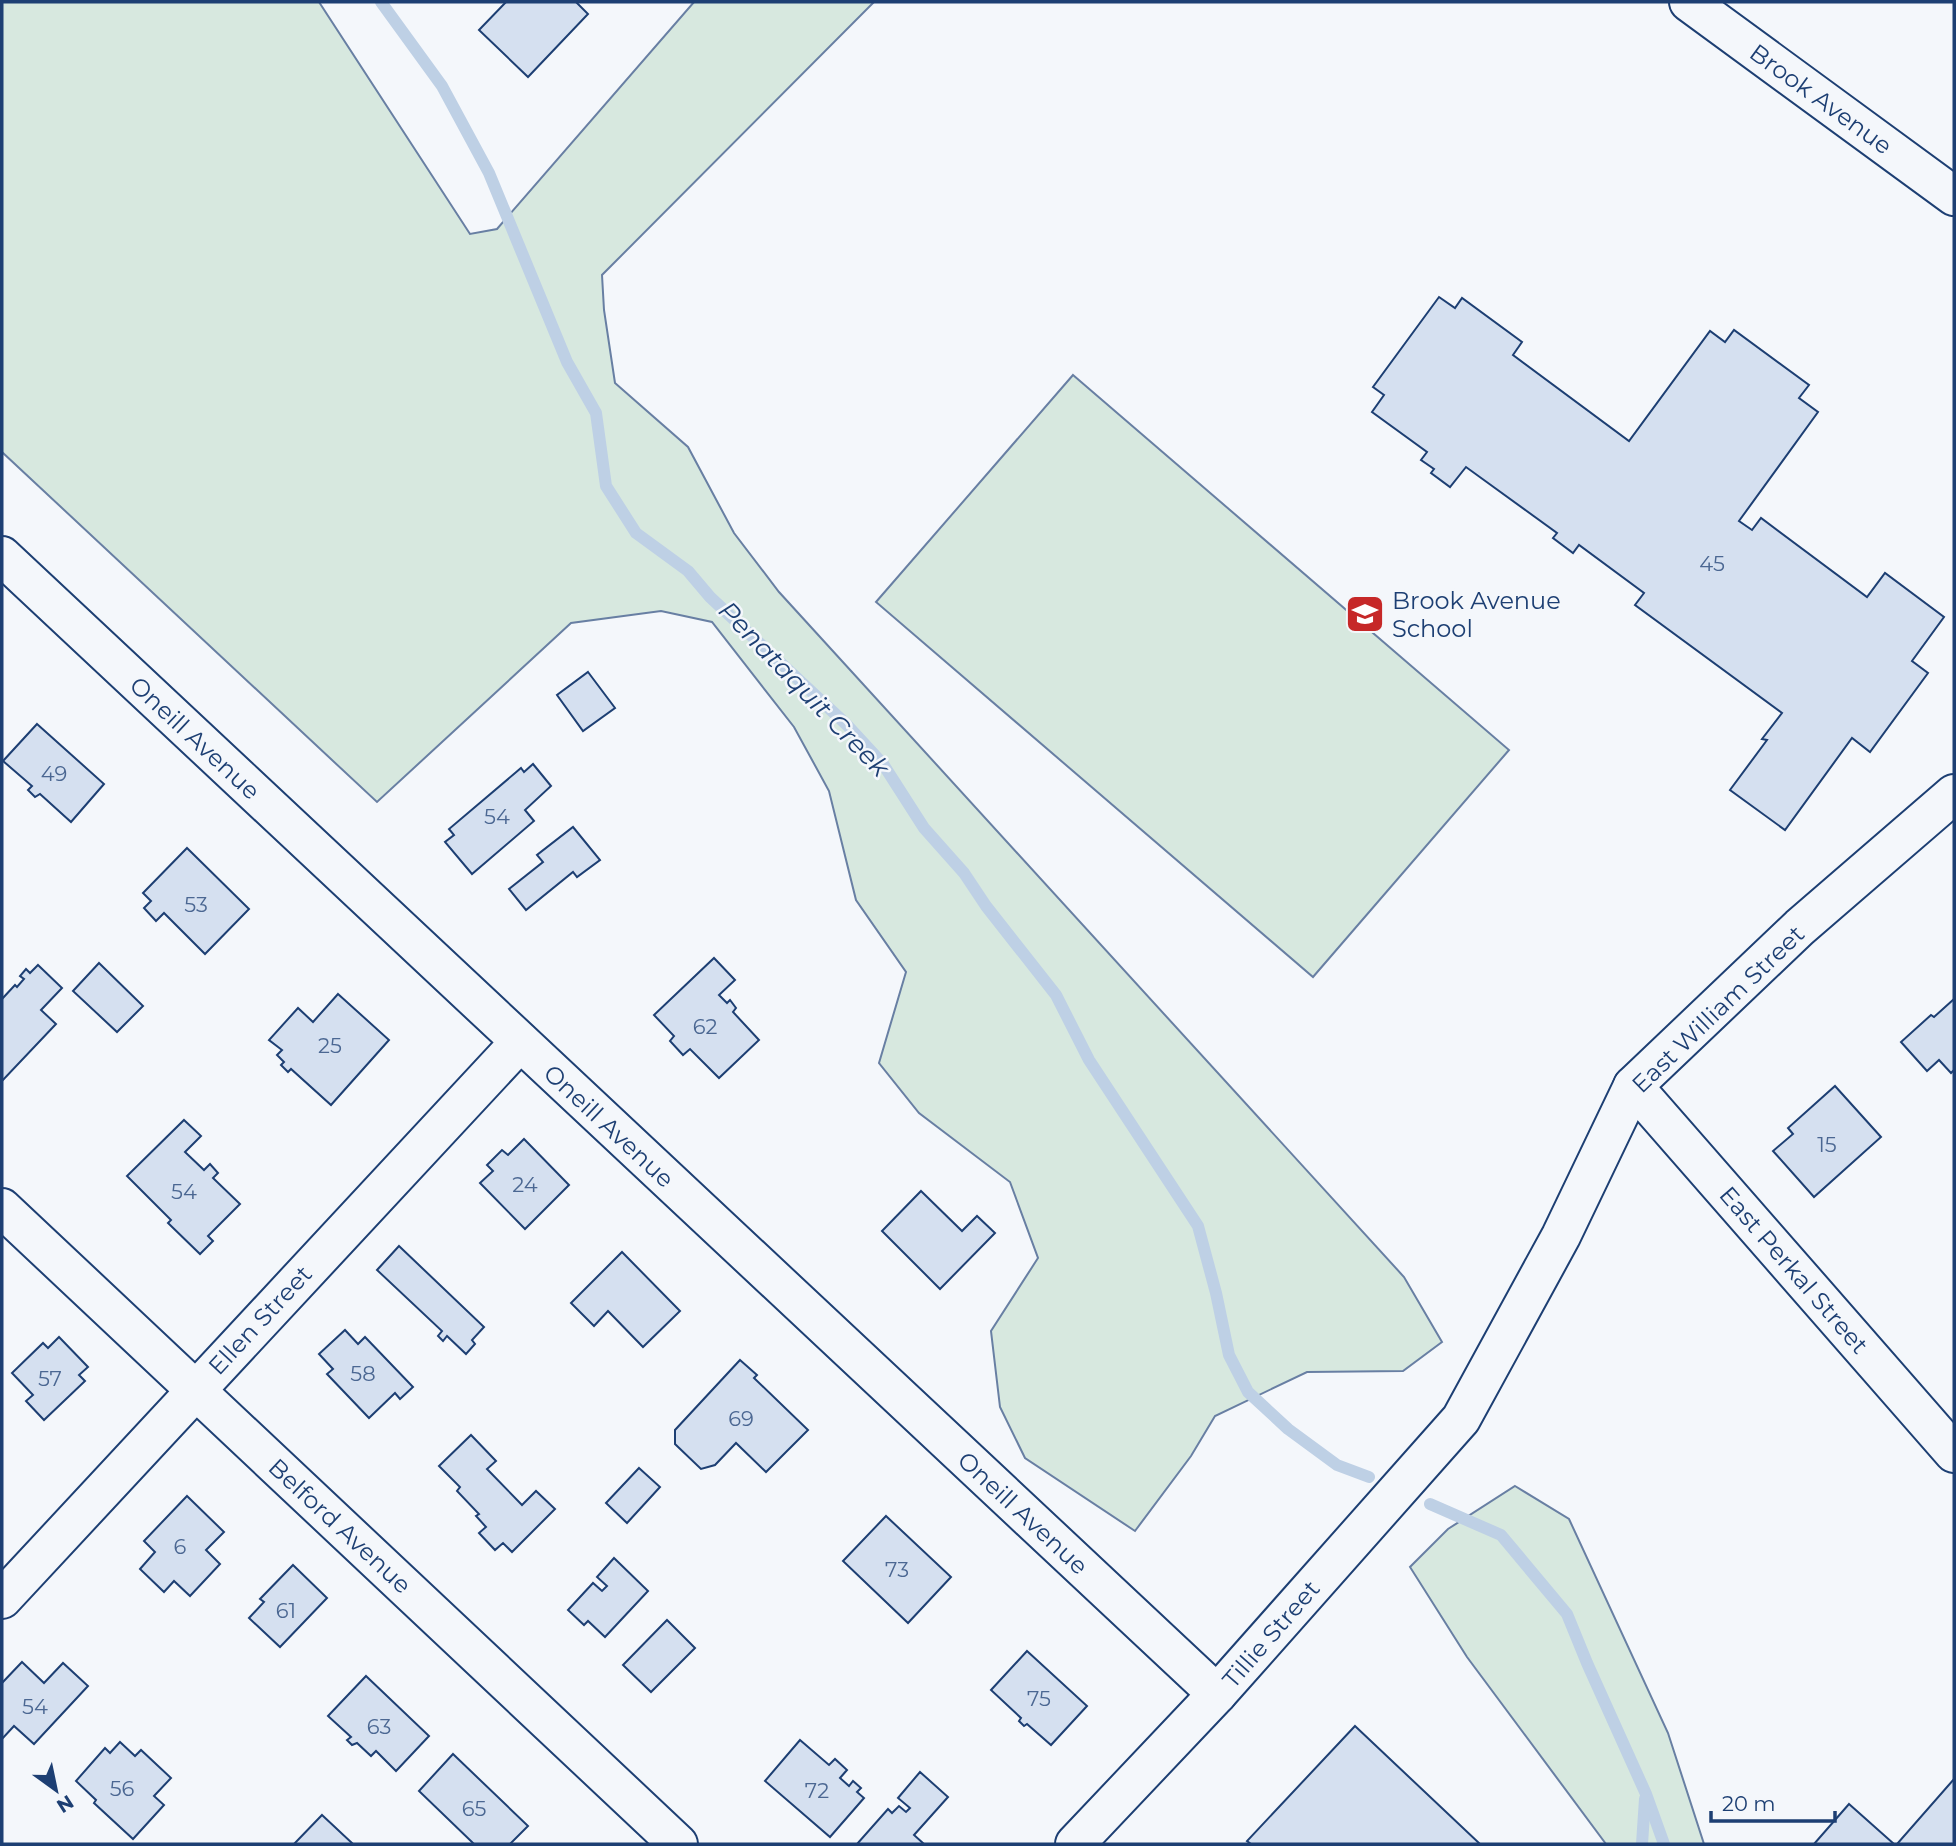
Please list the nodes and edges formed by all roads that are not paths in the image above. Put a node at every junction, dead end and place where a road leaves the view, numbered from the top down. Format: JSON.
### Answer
{"nodes":[{"id":1,"x":1689,"y":2,"type":"edge"},
{"id":2,"x":1954,"y":196,"type":"edge"},
{"id":3,"x":2,"y":556,"type":"edge"},
{"id":4,"x":1954,"y":794,"type":"edge"},
{"id":5,"x":520,"y":1042,"type":"junction"},
{"id":6,"x":1633,"y":1086,"type":"junction"},
{"id":7,"x":2,"y":1208,"type":"edge"},
{"id":8,"x":196,"y":1389,"type":"junction"},
{"id":9,"x":1461,"y":1419,"type":"joint"},
{"id":10,"x":1954,"y":1453,"type":"edge"},
{"id":11,"x":2,"y":1599,"type":"edge"},
{"id":12,"x":1217,"y":1694,"type":"junction"},
{"id":13,"x":678,"y":1844,"type":"edge"},
{"id":14,"x":1075,"y":1844,"type":"edge"}],
"edges":[{"from":1,"to":2,"type":"street","name":"Brook Avenue"},
{"from":3,"to":5,"type":"street","name":"Oneill Avenue"},
{"from":4,"to":6,"type":"street","name":"East William Street"},
{"from":5,"to":8,"type":"street","name":"Ellen Street"},
{"from":5,"to":12,"type":"street","name":"Oneill Avenue"},
{"from":6,"to":9,"type":"street","name":"East William Street"},
{"from":6,"to":10,"type":"street","name":"East Perkal Street"},
{"from":7,"to":8,"type":"street","name":"Belford Avenue"},
{"from":8,"to":11,"type":"street","name":"Ellen Street"},
{"from":8,"to":13,"type":"street","name":"Belford Avenue"},
{"from":9,"to":12,"type":"street","name":"Tillie Street"},
{"from":12,"to":14,"type":"street","name":"Tillie Street"}]}
